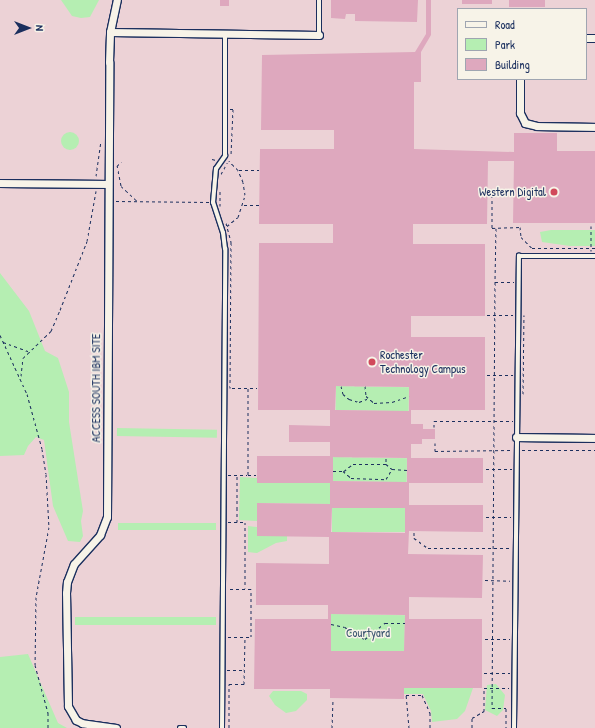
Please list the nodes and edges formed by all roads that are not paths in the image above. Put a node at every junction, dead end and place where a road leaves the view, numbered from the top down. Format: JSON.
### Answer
{"nodes":[{"id":1,"x":117,"y":0,"type":"edge"},
{"id":2,"x":320,"y":0,"type":"edge"},
{"id":3,"x":110,"y":32,"type":"junction"},
{"id":4,"x":225,"y":35,"type":"junction"},
{"id":5,"x":319,"y":35,"type":"joint"},
{"id":6,"x":520,"y":80,"type":"edge"},
{"id":7,"x":595,"y":127,"type":"edge"},
{"id":8,"x":0,"y":183,"type":"edge"},
{"id":9,"x":107,"y":184,"type":"junction"},
{"id":10,"x":593,"y":256,"type":"edge"},
{"id":11,"x":516,"y":437,"type":"junction"},
{"id":12,"x":595,"y":438,"type":"edge"},
{"id":13,"x":116,"y":728,"type":"edge"},
{"id":14,"x":180,"y":728,"type":"edge"},
{"id":15,"x":184,"y":728,"type":"edge"},
{"id":16,"x":222,"y":728,"type":"edge"},
{"id":17,"x":514,"y":728,"type":"edge"}],
"edges":[{"from":1,"to":3,"type":"street","name":"ACCESS SOUTH IBM SITE"},
{"from":2,"to":5,"type":"lane"},
{"from":3,"to":4,"type":"street"},
{"from":3,"to":9,"type":"street","name":"ACCESS SOUTH IBM SITE"},
{"from":4,"to":5,"type":"street"},
{"from":4,"to":16,"type":"lane"},
{"from":6,"to":7,"type":"street"},
{"from":8,"to":9,"type":"street"},
{"from":9,"to":13,"type":"street","name":"ACCESS SOUTH IBM SITE"},
{"from":10,"to":11,"type":"lane"},
{"from":11,"to":12,"type":"street"},
{"from":11,"to":17,"type":"lane"},
{"from":14,"to":15,"type":"lane"}]}
